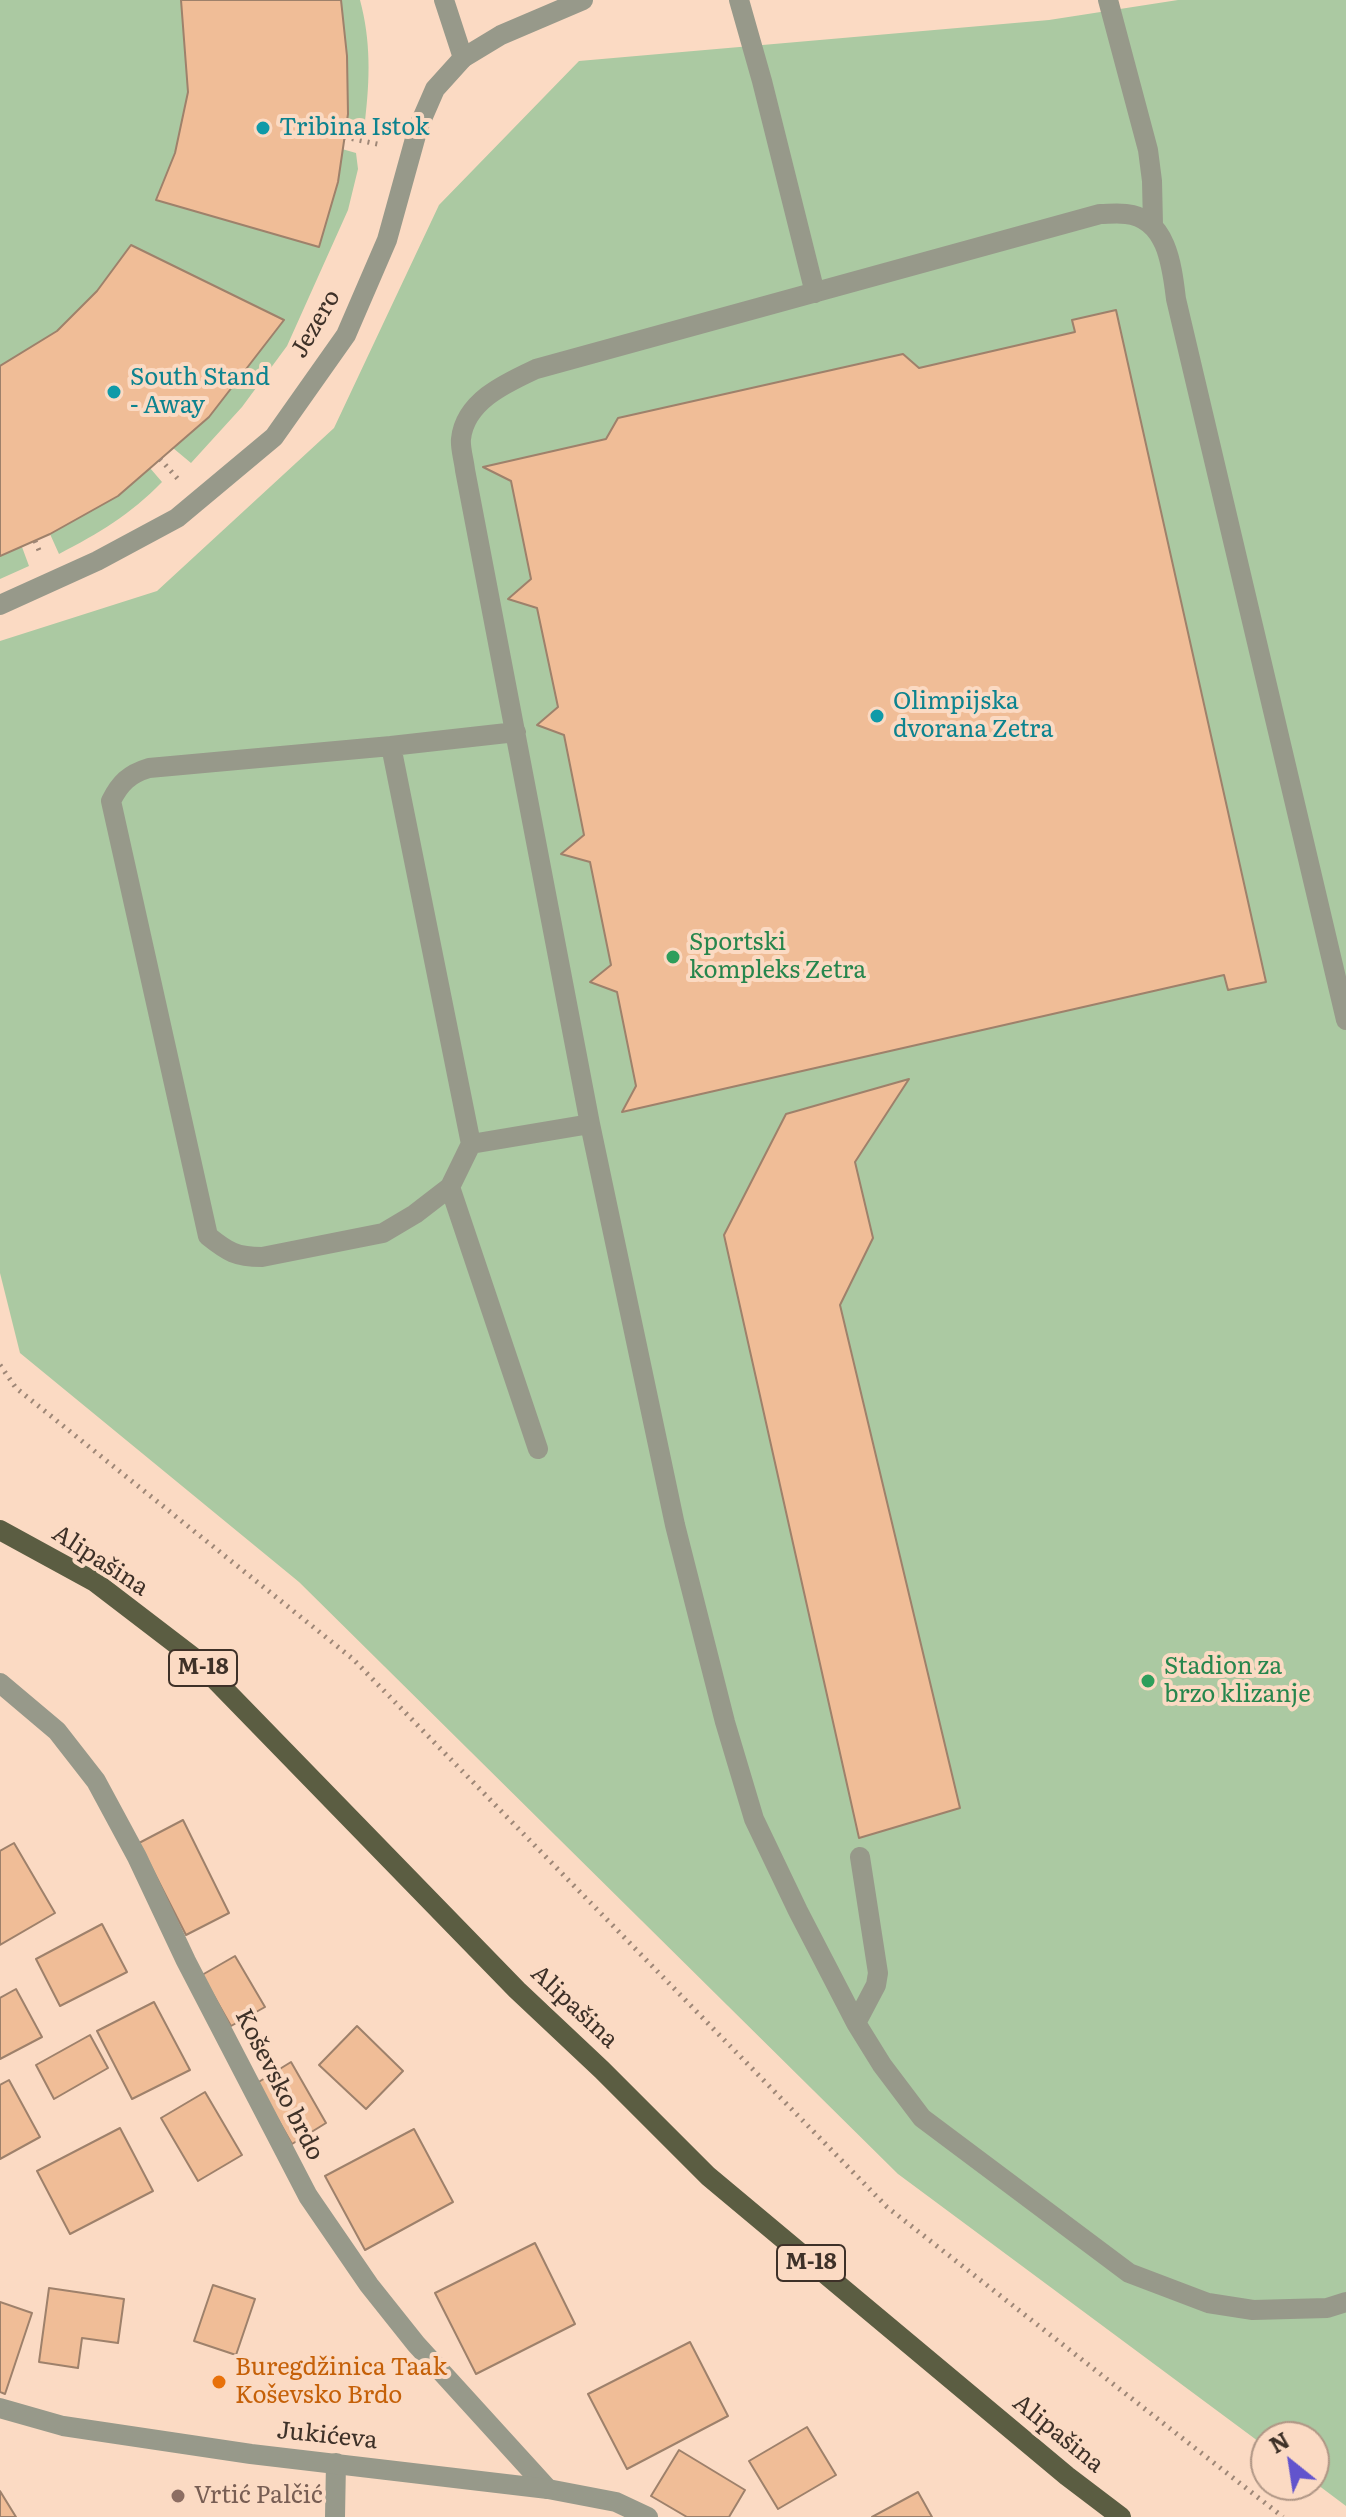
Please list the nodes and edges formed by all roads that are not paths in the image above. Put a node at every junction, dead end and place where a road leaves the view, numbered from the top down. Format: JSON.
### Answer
{"nodes":[{"id":1,"x":444,"y":0,"type":"edge"},
{"id":2,"x":583,"y":0,"type":"edge"},
{"id":3,"x":739,"y":0,"type":"edge"},
{"id":4,"x":1108,"y":0,"type":"edge"},
{"id":5,"x":463,"y":58,"type":"junction"},
{"id":6,"x":1153,"y":225,"type":"junction"},
{"id":7,"x":815,"y":293,"type":"junction"},
{"id":8,"x":0,"y":605,"type":"edge"},
{"id":9,"x":516,"y":732,"type":"junction"},
{"id":10,"x":391,"y":746,"type":"junction"},
{"id":11,"x":1346,"y":1020,"type":"edge"},
{"id":12,"x":590,"y":1124,"type":"junction"},
{"id":13,"x":471,"y":1144,"type":"junction"},
{"id":14,"x":450,"y":1187,"type":"junction"},
{"id":15,"x":538,"y":1449,"type":"dead end"},
{"id":16,"x":0,"y":1530,"type":"edge"},
{"id":17,"x":0,"y":1683,"type":"edge"},
{"id":18,"x":860,"y":1857,"type":"dead end"},
{"id":19,"x":856,"y":2023,"type":"junction"},
{"id":20,"x":1346,"y":2302,"type":"edge"},
{"id":21,"x":0,"y":2408,"type":"edge"},
{"id":22,"x":336,"y":2463,"type":"junction"},
{"id":23,"x":548,"y":2489,"type":"junction"},
{"id":24,"x":335,"y":2517,"type":"edge"},
{"id":25,"x":648,"y":2517,"type":"edge"},
{"id":26,"x":1121,"y":2517,"type":"edge"}],
"edges":[{"from":1,"to":5,"type":"street"},
{"from":2,"to":5,"type":"street","name":"Jezero"},
{"from":3,"to":7,"type":"street"},
{"from":4,"to":6,"type":"street"},
{"from":5,"to":8,"type":"street","name":"Jezero"},
{"from":6,"to":7,"type":"street"},
{"from":6,"to":11,"type":"street"},
{"from":7,"to":9,"type":"street"},
{"from":9,"to":10,"type":"street"},
{"from":9,"to":12,"type":"street"},
{"from":10,"to":13,"type":"street"},
{"from":10,"to":14,"type":"street"},
{"from":12,"to":13,"type":"street"},
{"from":12,"to":19,"type":"street"},
{"from":13,"to":14,"type":"street"},
{"from":14,"to":15,"type":"street"},
{"from":16,"to":26,"type":"main road","name":"Alipašina","number":"M-18"},
{"from":17,"to":23,"type":"street","name":"Koševsko brdo"},
{"from":18,"to":19,"type":"street"},
{"from":19,"to":20,"type":"street"},
{"from":21,"to":22,"type":"street","name":"Jukićeva"},
{"from":22,"to":23,"type":"street","name":"Jukićeva"},
{"from":22,"to":24,"type":"street"},
{"from":23,"to":25,"type":"street","name":"Jukićeva"}]}
